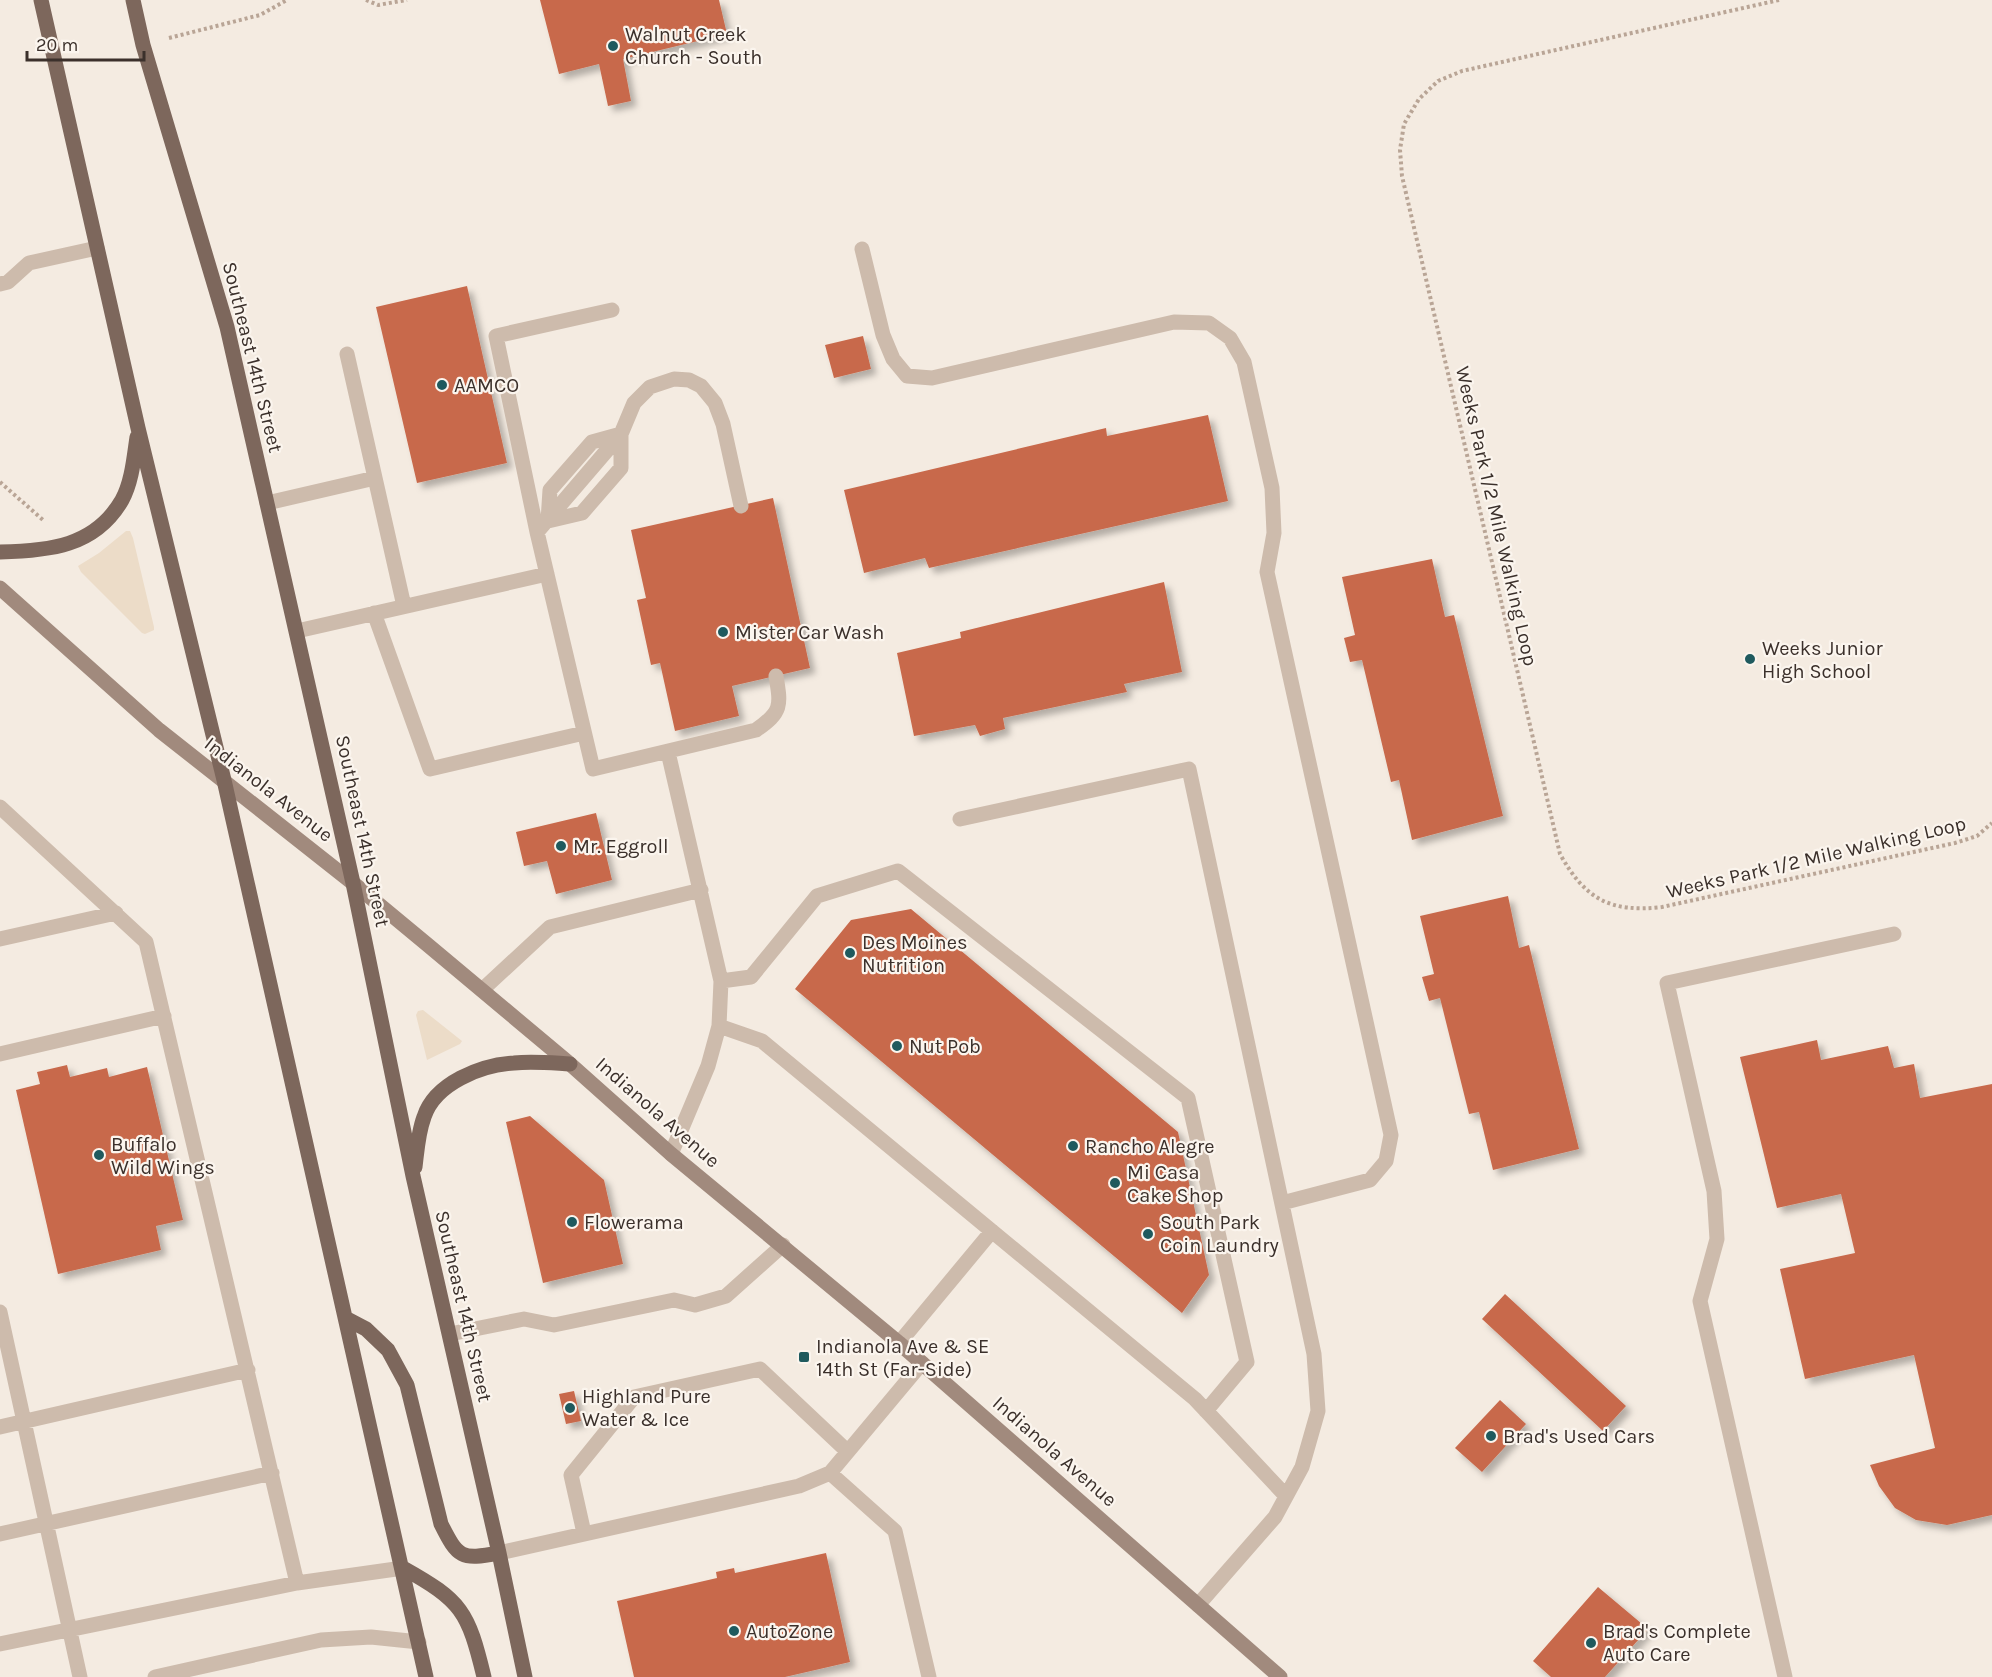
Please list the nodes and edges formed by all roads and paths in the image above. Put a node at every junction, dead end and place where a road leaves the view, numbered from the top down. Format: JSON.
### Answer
{"nodes":[{"id":1,"x":41,"y":0,"type":"edge"},
{"id":2,"x":132,"y":0,"type":"edge"},
{"id":3,"x":287,"y":0,"type":"edge"},
{"id":4,"x":366,"y":0,"type":"edge"},
{"id":5,"x":407,"y":0,"type":"edge"},
{"id":6,"x":1779,"y":0,"type":"edge"},
{"id":7,"x":143,"y":45,"type":"junction"},
{"id":8,"x":97,"y":248,"type":"junction"},
{"id":9,"x":862,"y":249,"type":"dead end"},
{"id":10,"x":0,"y":284,"type":"edge"},
{"id":11,"x":612,"y":310,"type":"dead end"},
{"id":12,"x":347,"y":354,"type":"dead end"},
{"id":13,"x":138,"y":428,"type":"junction"},
{"id":14,"x":621,"y":434,"type":"junction"},
{"id":15,"x":375,"y":478,"type":"junction"},
{"id":16,"x":0,"y":482,"type":"edge"},
{"id":17,"x":267,"y":502,"type":"junction"},
{"id":18,"x":741,"y":506,"type":"dead end"},
{"id":19,"x":44,"y":521,"type":"dead end"},
{"id":20,"x":548,"y":521,"type":"junction"},
{"id":21,"x":537,"y":532,"type":"junction"},
{"id":22,"x":0,"y":552,"type":"edge"},
{"id":23,"x":547,"y":574,"type":"junction"},
{"id":24,"x":0,"y":588,"type":"edge"},
{"id":25,"x":404,"y":606,"type":"junction"},
{"id":26,"x":374,"y":613,"type":"junction"},
{"id":27,"x":297,"y":631,"type":"junction"},
{"id":28,"x":776,"y":676,"type":"dead end"},
{"id":29,"x":584,"y":733,"type":"junction"},
{"id":30,"x":668,"y":752,"type":"junction"},
{"id":31,"x":224,"y":780,"type":"junction"},
{"id":32,"x":0,"y":807,"type":"edge"},
{"id":33,"x":960,"y":819,"type":"dead end"},
{"id":34,"x":18,"y":822,"type":"junction"},
{"id":35,"x":1992,"y":823,"type":"edge"},
{"id":36,"x":0,"y":826,"type":"edge"},
{"id":37,"x":353,"y":883,"type":"junction"},
{"id":38,"x":701,"y":890,"type":"junction"},
{"id":39,"x":116,"y":912,"type":"junction"},
{"id":40,"x":1894,"y":934,"type":"dead end"},
{"id":41,"x":0,"y":939,"type":"edge"},
{"id":42,"x":721,"y":981,"type":"junction"},
{"id":43,"x":482,"y":990,"type":"junction"},
{"id":44,"x":164,"y":1016,"type":"junction"},
{"id":45,"x":720,"y":1026,"type":"junction"},
{"id":46,"x":0,"y":1054,"type":"edge"},
{"id":47,"x":570,"y":1064,"type":"junction"},
{"id":48,"x":672,"y":1154,"type":"junction"},
{"id":49,"x":413,"y":1176,"type":"junction"},
{"id":50,"x":1282,"y":1203,"type":"junction"},
{"id":51,"x":992,"y":1232,"type":"junction"},
{"id":52,"x":783,"y":1245,"type":"junction"},
{"id":53,"x":1,"y":1319,"type":"edge"},
{"id":54,"x":347,"y":1319,"type":"junction"},
{"id":55,"x":450,"y":1334,"type":"junction"},
{"id":56,"x":899,"y":1343,"type":"junction"},
{"id":57,"x":922,"y":1363,"type":"junction"},
{"id":58,"x":248,"y":1370,"type":"junction"},
{"id":59,"x":1206,"y":1411,"type":"junction"},
{"id":60,"x":24,"y":1421,"type":"junction"},
{"id":61,"x":0,"y":1427,"type":"edge"},
{"id":62,"x":847,"y":1451,"type":"junction"},
{"id":63,"x":272,"y":1473,"type":"junction"},
{"id":64,"x":830,"y":1473,"type":"junction"},
{"id":65,"x":1286,"y":1496,"type":"junction"},
{"id":66,"x":47,"y":1523,"type":"junction"},
{"id":67,"x":584,"y":1533,"type":"junction"},
{"id":68,"x":0,"y":1534,"type":"edge"},
{"id":69,"x":499,"y":1553,"type":"junction"},
{"id":70,"x":403,"y":1568,"type":"junction"},
{"id":71,"x":297,"y":1583,"type":"junction"},
{"id":72,"x":1198,"y":1605,"type":"junction"},
{"id":73,"x":70,"y":1629,"type":"junction"},
{"id":74,"x":419,"y":1642,"type":"junction"},
{"id":75,"x":0,"y":1644,"type":"edge"},
{"id":76,"x":81,"y":1677,"type":"edge"},
{"id":77,"x":155,"y":1677,"type":"edge"},
{"id":78,"x":426,"y":1677,"type":"edge"},
{"id":79,"x":484,"y":1677,"type":"edge"},
{"id":80,"x":525,"y":1677,"type":"edge"},
{"id":81,"x":929,"y":1677,"type":"edge"},
{"id":82,"x":1280,"y":1677,"type":"edge"},
{"id":83,"x":1785,"y":1677,"type":"edge"}],
"edges":[{"from":1,"to":8,"type":"main road"},
{"from":2,"to":7,"type":"main road","name":"Southeast 14th Street"},
{"from":3,"to":7,"type":"path"},
{"from":4,"to":5,"type":"path"},
{"from":6,"to":35,"type":"path","name":"Weeks Park 1/2 Mile Walking Loop"},
{"from":7,"to":17,"type":"main road","name":"Southeast 14th Street"},
{"from":8,"to":10,"type":"lane"},
{"from":8,"to":13,"type":"main road"},
{"from":9,"to":50,"type":"lane"},
{"from":11,"to":21,"type":"lane"},
{"from":12,"to":15,"type":"lane"},
{"from":13,"to":22,"type":"main road"},
{"from":13,"to":31,"type":"main road"},
{"from":14,"to":18,"type":"lane"},
{"from":14,"to":20,"type":"lane"},
{"from":14,"to":20,"type":"lane"},
{"from":15,"to":17,"type":"lane"},
{"from":15,"to":25,"type":"lane"},
{"from":16,"to":19,"type":"path"},
{"from":17,"to":27,"type":"main road","name":"Southeast 14th Street"},
{"from":20,"to":21,"type":"lane"},
{"from":21,"to":23,"type":"lane"},
{"from":23,"to":25,"type":"lane"},
{"from":23,"to":29,"type":"lane"},
{"from":24,"to":31,"type":"main road","name":"Indianola Avenue"},
{"from":25,"to":26,"type":"lane"},
{"from":26,"to":27,"type":"lane"},
{"from":26,"to":29,"type":"lane"},
{"from":27,"to":37,"type":"main road","name":"Southeast 14th Street"},
{"from":28,"to":30,"type":"lane"},
{"from":29,"to":30,"type":"lane"},
{"from":30,"to":38,"type":"lane"},
{"from":31,"to":37,"type":"main road","name":"Indianola Avenue"},
{"from":31,"to":54,"type":"main road"},
{"from":32,"to":34,"type":"lane"},
{"from":33,"to":50,"type":"lane"},
{"from":34,"to":36,"type":"lane"},
{"from":34,"to":39,"type":"lane"},
{"from":37,"to":43,"type":"main road","name":"Indianola Avenue"},
{"from":37,"to":49,"type":"main road","name":"Southeast 14th Street"},
{"from":38,"to":42,"type":"lane"},
{"from":38,"to":43,"type":"lane"},
{"from":39,"to":41,"type":"lane"},
{"from":39,"to":44,"type":"lane"},
{"from":40,"to":83,"type":"lane"},
{"from":42,"to":45,"type":"lane"},
{"from":42,"to":59,"type":"lane"},
{"from":43,"to":47,"type":"main road","name":"Indianola Avenue"},
{"from":44,"to":46,"type":"lane"},
{"from":44,"to":58,"type":"lane"},
{"from":45,"to":48,"type":"lane"},
{"from":45,"to":51,"type":"lane"},
{"from":47,"to":48,"type":"main road","name":"Indianola Avenue"},
{"from":47,"to":49,"type":"main road"},
{"from":48,"to":52,"type":"main road","name":"Indianola Avenue"},
{"from":49,"to":55,"type":"main road","name":"Southeast 14th Street"},
{"from":50,"to":65,"type":"lane"},
{"from":51,"to":56,"type":"lane"},
{"from":51,"to":59,"type":"lane"},
{"from":52,"to":55,"type":"lane"},
{"from":52,"to":56,"type":"main road","name":"Indianola Avenue"},
{"from":53,"to":60,"type":"lane"},
{"from":54,"to":69,"type":"main road"},
{"from":54,"to":70,"type":"main road"},
{"from":55,"to":69,"type":"main road","name":"Southeast 14th Street"},
{"from":56,"to":57,"type":"main road","name":"Indianola Avenue"},
{"from":57,"to":62,"type":"lane"},
{"from":57,"to":72,"type":"main road","name":"Indianola Avenue"},
{"from":58,"to":60,"type":"lane"},
{"from":58,"to":63,"type":"lane"},
{"from":59,"to":65,"type":"lane"},
{"from":60,"to":61,"type":"lane"},
{"from":60,"to":66,"type":"lane"},
{"from":62,"to":64,"type":"lane"},
{"from":62,"to":67,"type":"lane"},
{"from":63,"to":66,"type":"lane"},
{"from":63,"to":71,"type":"lane"},
{"from":64,"to":67,"type":"lane"},
{"from":64,"to":81,"type":"lane"},
{"from":65,"to":72,"type":"lane"},
{"from":66,"to":68,"type":"lane"},
{"from":66,"to":73,"type":"lane"},
{"from":67,"to":69,"type":"lane"},
{"from":69,"to":80,"type":"main road","name":"Southeast 14th Street"},
{"from":70,"to":71,"type":"lane"},
{"from":70,"to":74,"type":"main road"},
{"from":70,"to":79,"type":"main road"},
{"from":71,"to":73,"type":"lane"},
{"from":72,"to":82,"type":"main road","name":"Indianola Avenue"},
{"from":73,"to":75,"type":"lane"},
{"from":73,"to":76,"type":"lane"},
{"from":74,"to":77,"type":"lane"},
{"from":74,"to":78,"type":"main road"}]}
